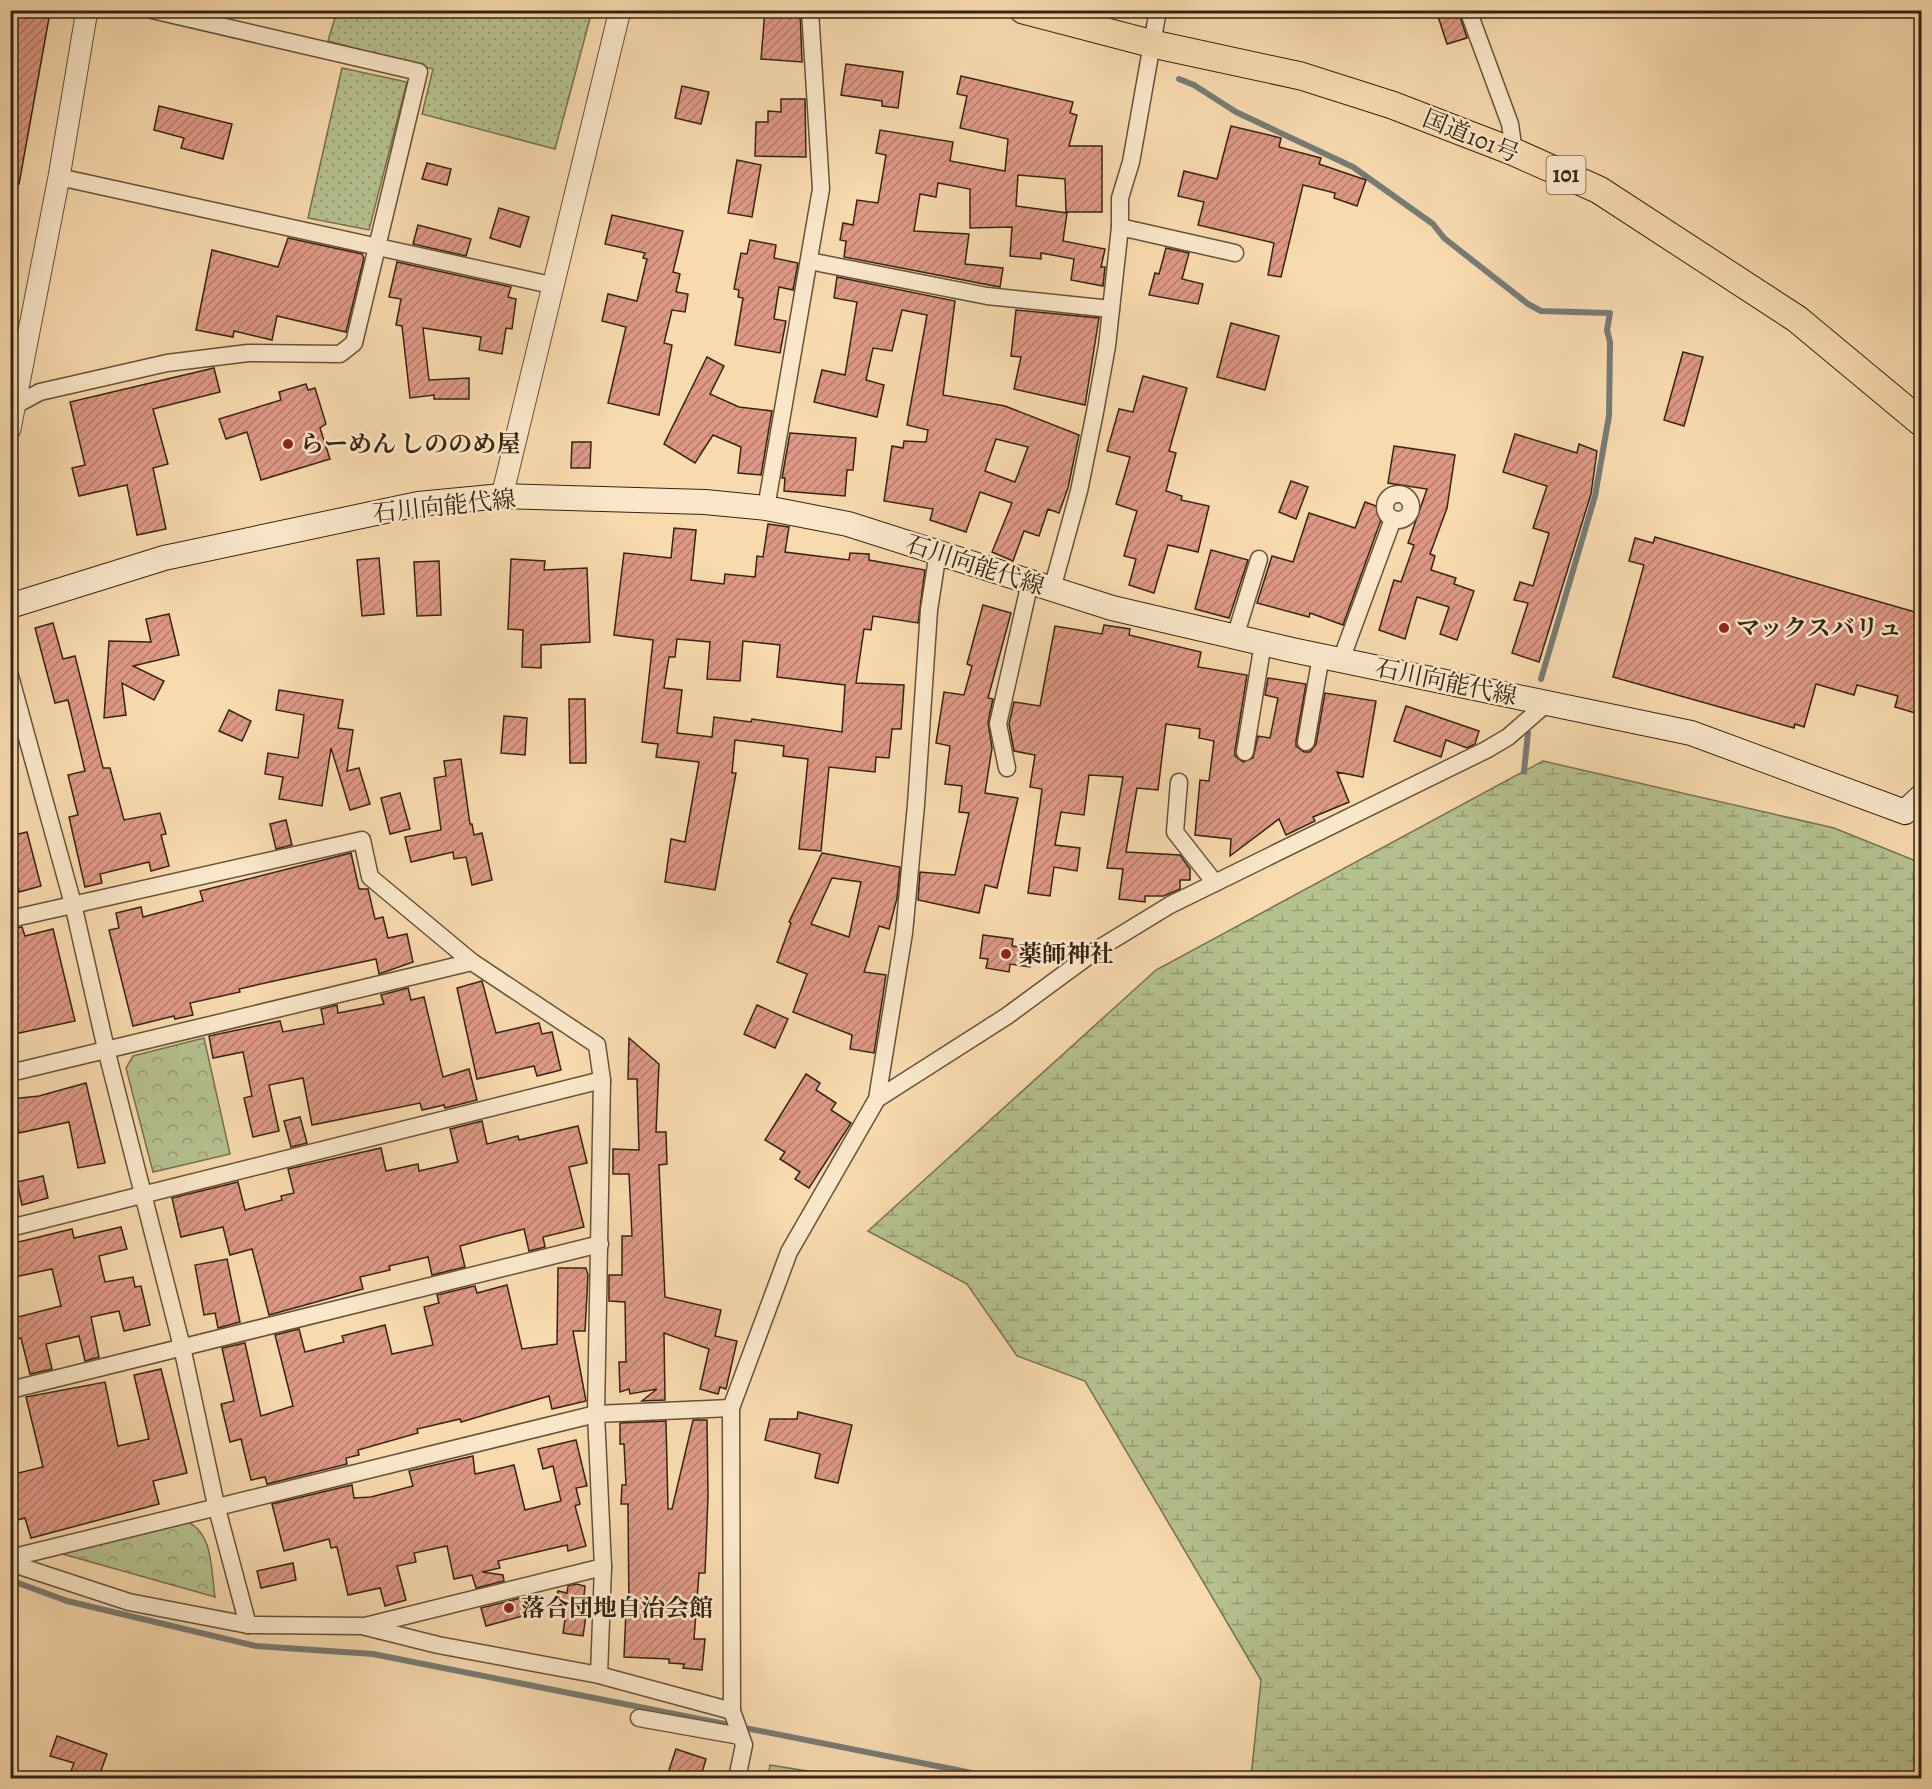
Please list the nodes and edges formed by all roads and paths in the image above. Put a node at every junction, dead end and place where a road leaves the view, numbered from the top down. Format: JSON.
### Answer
{"nodes":[{"id":1,"x":87,"y":10,"type":"edge"},
{"id":2,"x":152,"y":10,"type":"edge"},
{"id":3,"x":620,"y":10,"type":"edge"},
{"id":4,"x":810,"y":10,"type":"edge"},
{"id":5,"x":1023,"y":10,"type":"edge"},
{"id":6,"x":1158,"y":10,"type":"edge"},
{"id":7,"x":1468,"y":10,"type":"edge"},
{"id":8,"x":1153,"y":44,"type":"junction"},
{"id":9,"x":1514,"y":152,"type":"junction"},
{"id":10,"x":59,"y":177,"type":"junction"},
{"id":11,"x":1120,"y":227,"type":"junction"},
{"id":12,"x":377,"y":245,"type":"junction"},
{"id":13,"x":1235,"y":253,"type":"dead end"},
{"id":14,"x":809,"y":261,"type":"junction"},
{"id":15,"x":551,"y":285,"type":"junction"},
{"id":16,"x":1111,"y":309,"type":"junction"},
{"id":17,"x":12,"y":407,"type":"edge"},
{"id":18,"x":1922,"y":423,"type":"edge"},
{"id":19,"x":10,"y":429,"type":"edge"},
{"id":20,"x":502,"y":496,"type":"junction"},
{"id":21,"x":766,"y":508,"type":"junction"},
{"id":22,"x":1393,"y":519,"type":"dead end"},
{"id":23,"x":938,"y":552,"type":"junction"},
{"id":24,"x":1259,"y":559,"type":"dead end"},
{"id":25,"x":1041,"y":586,"type":"junction"},
{"id":26,"x":10,"y":606,"type":"edge"},
{"id":27,"x":1235,"y":637,"type":"junction"},
{"id":28,"x":1263,"y":643,"type":"junction"},
{"id":29,"x":1331,"y":658,"type":"junction"},
{"id":30,"x":10,"y":676,"type":"edge"},
{"id":31,"x":1547,"y":703,"type":"junction"},
{"id":32,"x":1306,"y":742,"type":"dead end"},
{"id":33,"x":1245,"y":752,"type":"dead end"},
{"id":34,"x":1007,"y":768,"type":"dead end"},
{"id":35,"x":1179,"y":782,"type":"dead end"},
{"id":36,"x":1922,"y":796,"type":"edge"},
{"id":37,"x":1215,"y":883,"type":"junction"},
{"id":38,"x":73,"y":904,"type":"junction"},
{"id":39,"x":10,"y":919,"type":"edge"},
{"id":40,"x":472,"y":962,"type":"junction"},
{"id":41,"x":106,"y":1049,"type":"junction"},
{"id":42,"x":10,"y":1073,"type":"edge"},
{"id":43,"x":602,"y":1080,"type":"junction"},
{"id":44,"x":877,"y":1099,"type":"junction"},
{"id":45,"x":141,"y":1196,"type":"junction"},
{"id":46,"x":10,"y":1228,"type":"edge"},
{"id":47,"x":600,"y":1244,"type":"junction"},
{"id":48,"x":182,"y":1347,"type":"junction"},
{"id":49,"x":10,"y":1390,"type":"edge"},
{"id":50,"x":731,"y":1408,"type":"junction"},
{"id":51,"x":596,"y":1414,"type":"junction"},
{"id":52,"x":216,"y":1505,"type":"junction"},
{"id":53,"x":10,"y":1558,"type":"edge"},
{"id":54,"x":10,"y":1563,"type":"edge"},
{"id":55,"x":603,"y":1567,"type":"junction"},
{"id":56,"x":248,"y":1625,"type":"junction"},
{"id":57,"x":362,"y":1626,"type":"junction"},
{"id":58,"x":599,"y":1675,"type":"junction"},
{"id":59,"x":732,"y":1710,"type":"junction"},
{"id":60,"x":639,"y":1718,"type":"dead end"},
{"id":61,"x":740,"y":1736,"type":"junction"},
{"id":62,"x":737,"y":1779,"type":"edge"}],
"edges":[{"from":1,"to":10,"type":"street"},
{"from":2,"to":12,"type":"street"},
{"from":3,"to":15,"type":"street"},
{"from":4,"to":14,"type":"street"},
{"from":5,"to":8,"type":"highway","name":"国道101号","number":"101"},
{"from":6,"to":8,"type":"street"},
{"from":7,"to":9,"type":"street"},
{"from":8,"to":9,"type":"highway","name":"国道101号","number":"101"},
{"from":8,"to":11,"type":"street"},
{"from":9,"to":18,"type":"highway","name":"国道101号","number":"101"},
{"from":10,"to":12,"type":"street"},
{"from":10,"to":17,"type":"street"},
{"from":11,"to":13,"type":"street"},
{"from":11,"to":16,"type":"street"},
{"from":12,"to":15,"type":"street"},
{"from":12,"to":17,"type":"street"},
{"from":14,"to":16,"type":"street"},
{"from":14,"to":21,"type":"street"},
{"from":15,"to":20,"type":"street"},
{"from":16,"to":25,"type":"street"},
{"from":17,"to":19,"type":"street"},
{"from":20,"to":21,"type":"main road","name":"石川向能代線"},
{"from":20,"to":26,"type":"main road","name":"石川向能代線"},
{"from":21,"to":23,"type":"main road","name":"石川向能代線"},
{"from":22,"to":29,"type":"street"},
{"from":23,"to":25,"type":"main road","name":"石川向能代線"},
{"from":23,"to":44,"type":"street"},
{"from":24,"to":27,"type":"street"},
{"from":25,"to":27,"type":"main road","name":"石川向能代線"},
{"from":25,"to":34,"type":"street"},
{"from":27,"to":28,"type":"main road","name":"石川向能代線"},
{"from":28,"to":29,"type":"main road","name":"石川向能代線"},
{"from":28,"to":33,"type":"street"},
{"from":29,"to":31,"type":"main road","name":"石川向能代線"},
{"from":29,"to":32,"type":"street"},
{"from":30,"to":38,"type":"street"},
{"from":31,"to":36,"type":"main road","name":"石川向能代線"},
{"from":31,"to":37,"type":"street"},
{"from":35,"to":37,"type":"street"},
{"from":37,"to":44,"type":"street"},
{"from":38,"to":39,"type":"street"},
{"from":38,"to":40,"type":"street"},
{"from":38,"to":41,"type":"street"},
{"from":40,"to":41,"type":"street"},
{"from":40,"to":43,"type":"street"},
{"from":41,"to":42,"type":"street"},
{"from":41,"to":45,"type":"street"},
{"from":43,"to":45,"type":"street"},
{"from":43,"to":47,"type":"street"},
{"from":44,"to":50,"type":"street"},
{"from":45,"to":46,"type":"street"},
{"from":45,"to":48,"type":"street"},
{"from":47,"to":48,"type":"street"},
{"from":47,"to":51,"type":"street"},
{"from":48,"to":49,"type":"street"},
{"from":48,"to":52,"type":"street"},
{"from":50,"to":51,"type":"street"},
{"from":50,"to":59,"type":"street"},
{"from":51,"to":52,"type":"street"},
{"from":51,"to":55,"type":"street"},
{"from":52,"to":53,"type":"street"},
{"from":52,"to":56,"type":"street"},
{"from":54,"to":56,"type":"street"},
{"from":55,"to":57,"type":"street"},
{"from":55,"to":58,"type":"street"},
{"from":56,"to":57,"type":"street"},
{"from":57,"to":58,"type":"street"},
{"from":58,"to":59,"type":"street"},
{"from":59,"to":61,"type":"street"},
{"from":60,"to":61,"type":"street"},
{"from":61,"to":62,"type":"street"}]}
